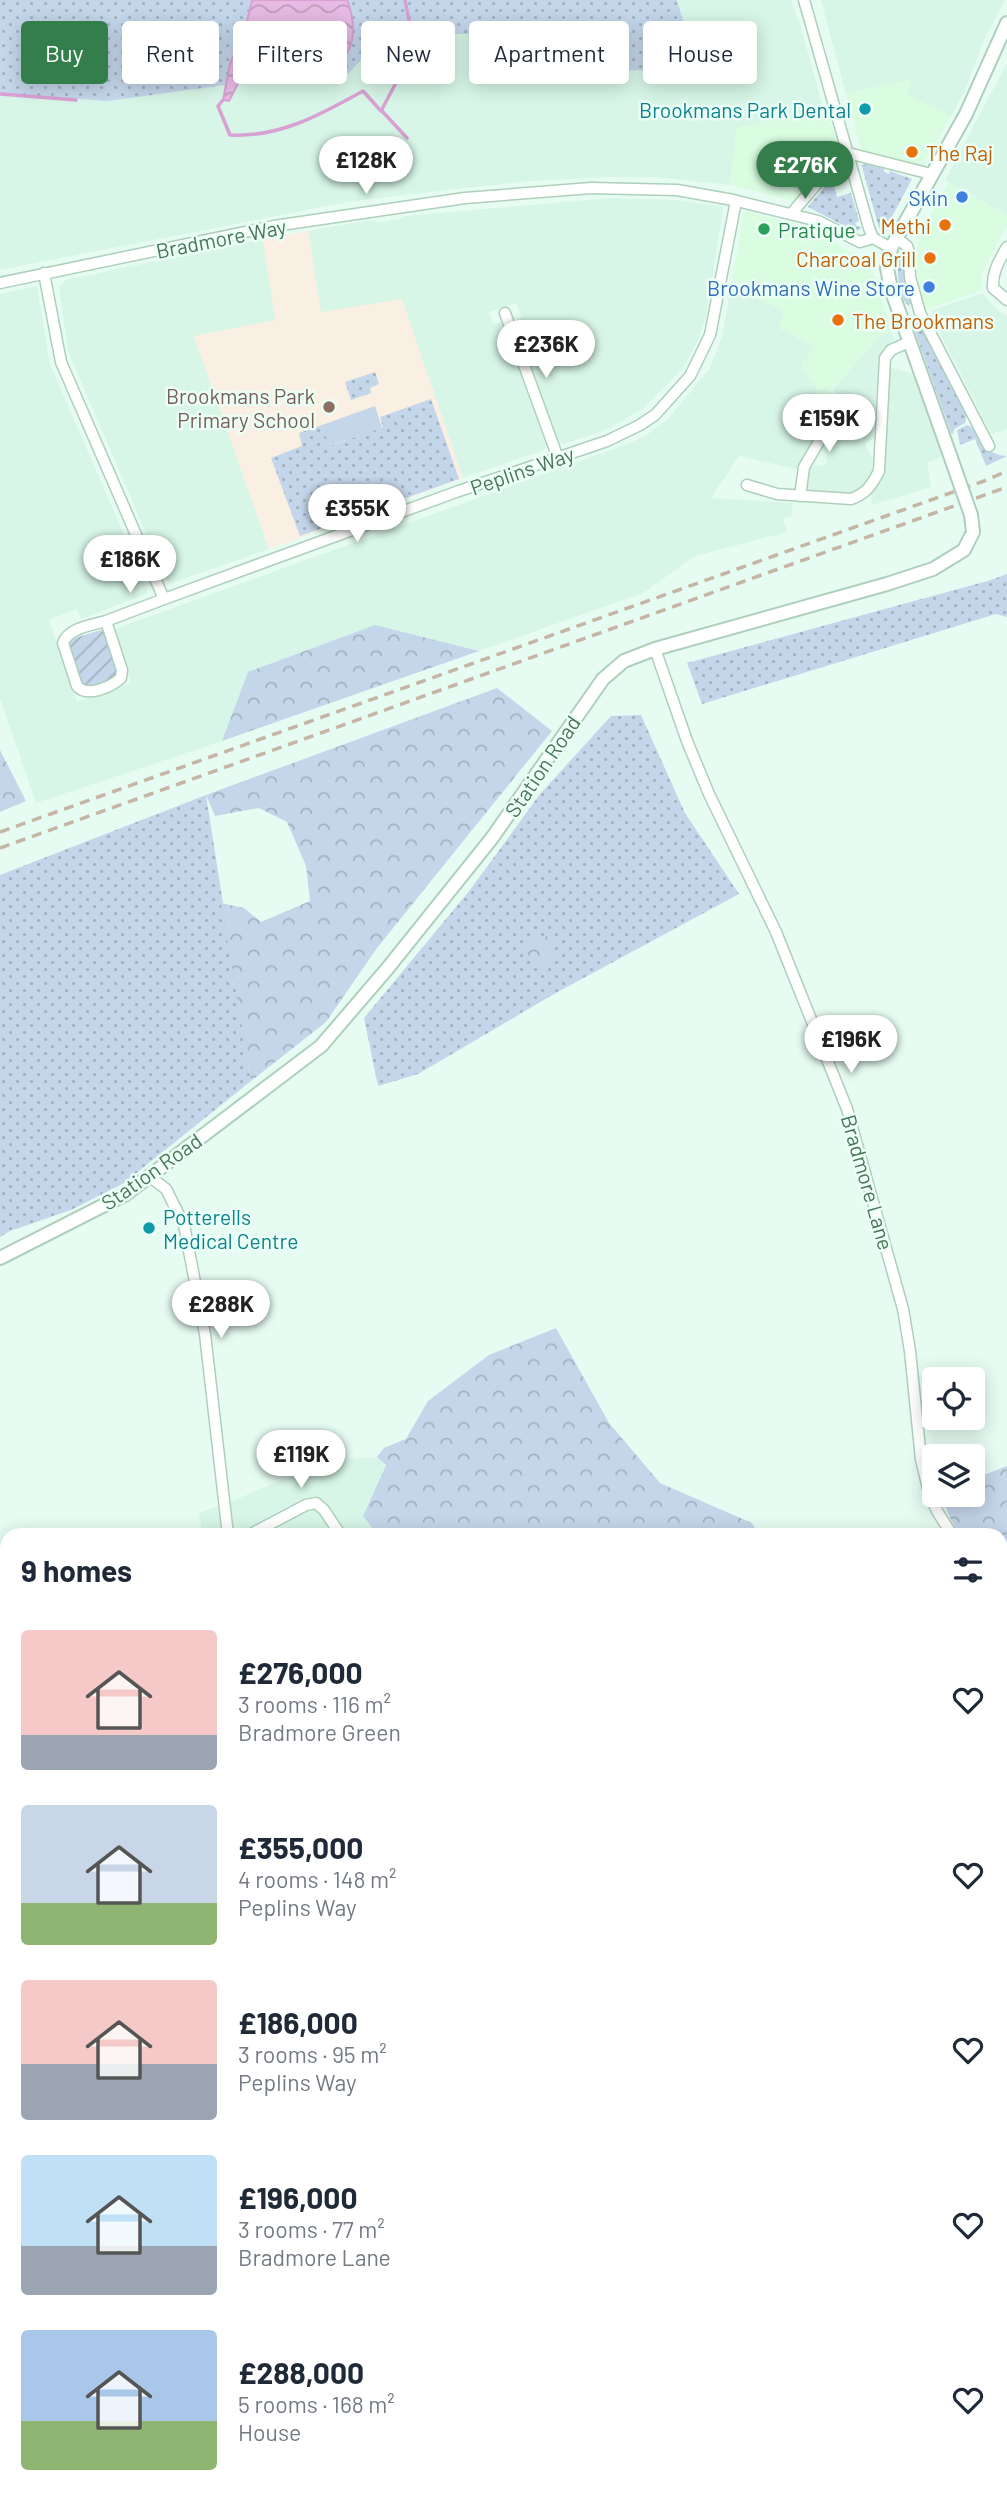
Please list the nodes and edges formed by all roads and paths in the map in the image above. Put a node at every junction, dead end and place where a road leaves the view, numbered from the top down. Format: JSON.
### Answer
{"nodes":[{"id":1,"x":804,"y":0,"type":"edge"},
{"id":2,"x":1007,"y":23,"type":"edge"},
{"id":3,"x":848,"y":153,"type":"junction"},
{"id":4,"x":931,"y":174,"type":"junction"},
{"id":5,"x":736,"y":201,"type":"junction"},
{"id":6,"x":792,"y":213,"type":"junction"},
{"id":7,"x":873,"y":238,"type":"junction"},
{"id":8,"x":893,"y":243,"type":"junction"},
{"id":9,"x":1007,"y":247,"type":"edge"},
{"id":10,"x":44,"y":273,"type":"junction"},
{"id":11,"x":0,"y":283,"type":"edge"},
{"id":12,"x":1007,"y":300,"type":"edge"},
{"id":13,"x":919,"y":310,"type":"junction"},
{"id":14,"x":505,"y":313,"type":"dead end"},
{"id":15,"x":900,"y":316,"type":"junction"},
{"id":16,"x":909,"y":342,"type":"junction"},
{"id":17,"x":831,"y":406,"type":"dead end"},
{"id":18,"x":989,"y":446,"type":"dead end"},
{"id":19,"x":558,"y":458,"type":"junction"},
{"id":20,"x":747,"y":485,"type":"dead end"},
{"id":21,"x":800,"y":496,"type":"junction"},
{"id":22,"x":164,"y":599,"type":"junction"},
{"id":23,"x":106,"y":621,"type":"junction"},
{"id":24,"x":655,"y":649,"type":"junction"},
{"id":25,"x":150,"y":1177,"type":"junction"},
{"id":26,"x":0,"y":1258,"type":"edge"},
{"id":27,"x":227,"y":1528,"type":"edge"},
{"id":28,"x":262,"y":1528,"type":"edge"},
{"id":29,"x":336,"y":1528,"type":"edge"},
{"id":30,"x":948,"y":1528,"type":"edge"}],
"edges":[{"from":1,"to":3,"type":"street"},
{"from":2,"to":4,"type":"street"},
{"from":3,"to":4,"type":"street"},
{"from":3,"to":6,"type":"street"},
{"from":3,"to":7,"type":"street"},
{"from":4,"to":8,"type":"street"},
{"from":5,"to":6,"type":"street","name":"Bradmore Way"},
{"from":5,"to":10,"type":"street","name":"Bradmore Way"},
{"from":5,"to":19,"type":"street","name":"Peplins Way"},
{"from":6,"to":7,"type":"street","name":"Bradmore Way"},
{"from":7,"to":8,"type":"street","name":"Bradmore Way"},
{"from":8,"to":13,"type":"street"},
{"from":8,"to":15,"type":"street","name":"Station Road"},
{"from":9,"to":12,"type":"street"},
{"from":10,"to":11,"type":"street","name":"Bradmore Way"},
{"from":10,"to":22,"type":"street"},
{"from":13,"to":15,"type":"street"},
{"from":13,"to":18,"type":"street"},
{"from":14,"to":19,"type":"street"},
{"from":15,"to":16,"type":"street","name":"Station Road"},
{"from":16,"to":21,"type":"street"},
{"from":16,"to":24,"type":"street","name":"Station Road","bridge":true},
{"from":17,"to":21,"type":"street"},
{"from":19,"to":22,"type":"street","name":"Peplins Way"},
{"from":20,"to":21,"type":"street"},
{"from":22,"to":23,"type":"street","name":"Peplins Way"},
{"from":23,"to":23,"type":"street","name":"Peplins Way"},
{"from":24,"to":25,"type":"street","name":"Station Road"},
{"from":24,"to":30,"type":"street","name":"Bradmore Lane"},
{"from":25,"to":26,"type":"street","name":"Station Road"},
{"from":25,"to":27,"type":"street"},
{"from":28,"to":29,"type":"street"}]}
